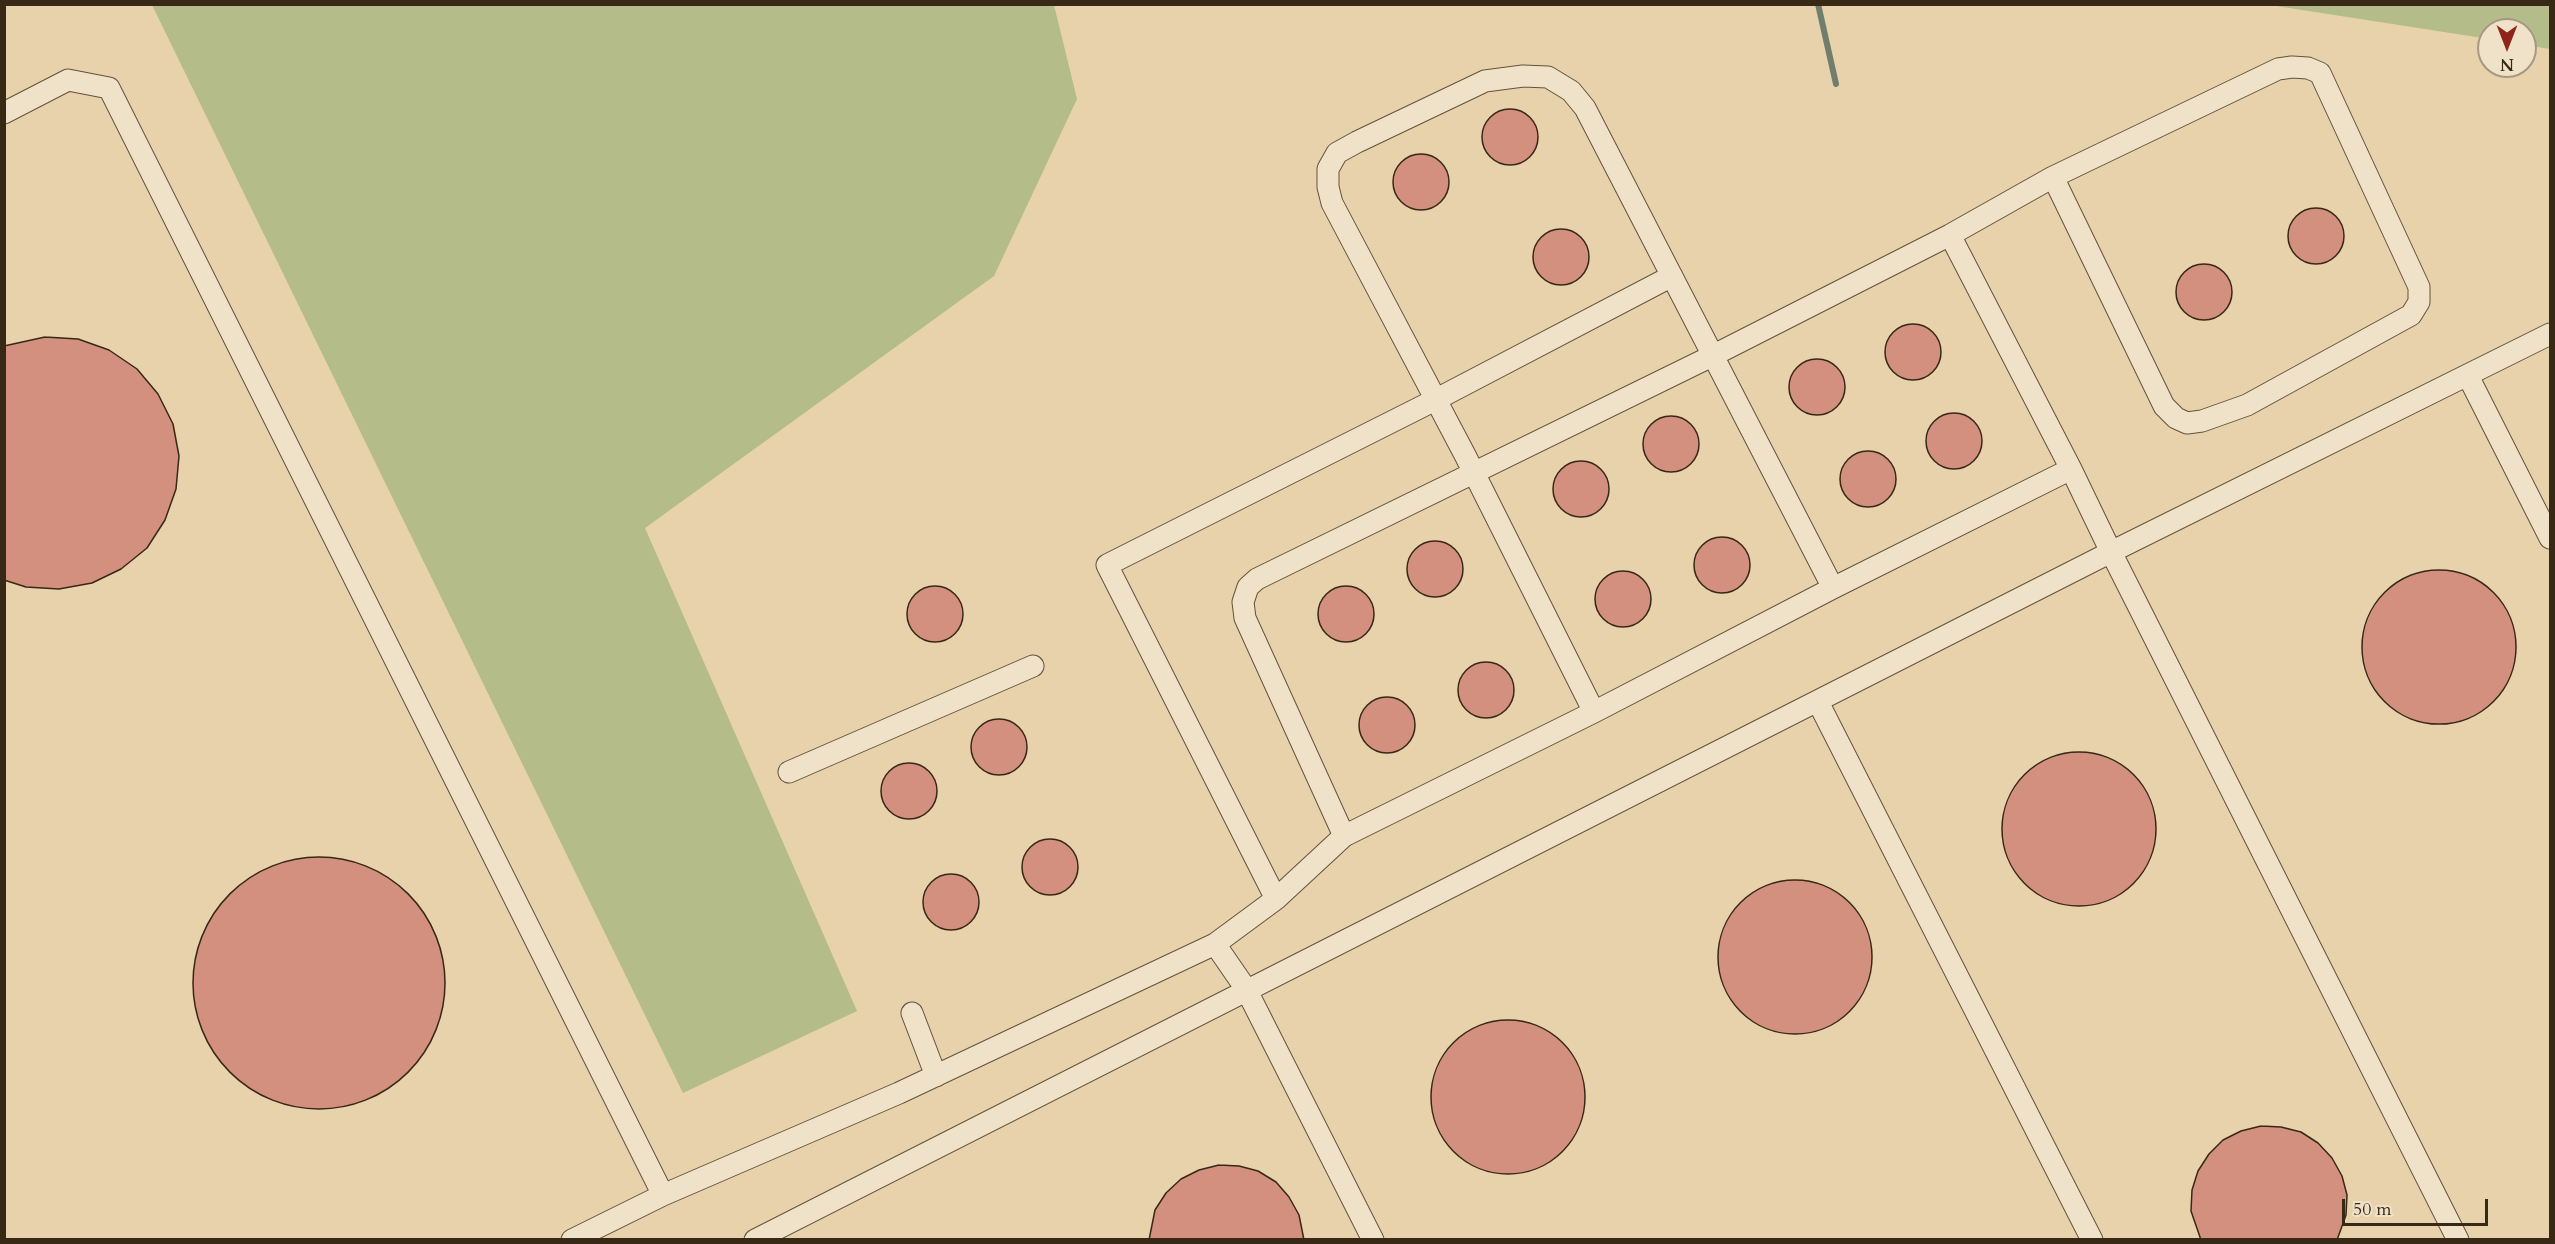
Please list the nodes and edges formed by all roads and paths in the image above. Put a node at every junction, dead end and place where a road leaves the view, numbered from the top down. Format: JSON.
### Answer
{"nodes":[{"id":1,"x":4,"y":113,"type":"edge"},
{"id":2,"x":2053,"y":177,"type":"junction"},
{"id":3,"x":1950,"y":235,"type":"junction"},
{"id":4,"x":1672,"y":276,"type":"junction"},
{"id":5,"x":2550,"y":334,"type":"edge"},
{"id":6,"x":1714,"y":354,"type":"junction"},
{"id":7,"x":2468,"y":376,"type":"junction"},
{"id":8,"x":1440,"y":409,"type":"junction"},
{"id":9,"x":1469,"y":464,"type":"junction"},
{"id":10,"x":2071,"y":469,"type":"junction"},
{"id":11,"x":2550,"y":538,"type":"edge"},
{"id":12,"x":2111,"y":552,"type":"junction"},
{"id":13,"x":1833,"y":588,"type":"junction"},
{"id":14,"x":1033,"y":666,"type":"dead end"},
{"id":15,"x":1818,"y":702,"type":"junction"},
{"id":16,"x":1594,"y":712,"type":"junction"},
{"id":17,"x":789,"y":772,"type":"dead end"},
{"id":18,"x":1344,"y":836,"type":"junction"},
{"id":19,"x":1276,"y":900,"type":"junction"},
{"id":20,"x":1215,"y":944,"type":"junction"},
{"id":21,"x":1246,"y":989,"type":"junction"},
{"id":22,"x":912,"y":1014,"type":"dead end"},
{"id":23,"x":936,"y":1076,"type":"junction"},
{"id":24,"x":663,"y":1195,"type":"junction"},
{"id":25,"x":572,"y":1239,"type":"edge"},
{"id":26,"x":755,"y":1239,"type":"edge"},
{"id":27,"x":1373,"y":1239,"type":"edge"},
{"id":28,"x":2092,"y":1239,"type":"edge"},
{"id":29,"x":2458,"y":1239,"type":"edge"}],
"edges":[{"from":1,"to":24,"type":"lane"},
{"from":2,"to":2,"type":"lane"},
{"from":2,"to":3,"type":"lane"},
{"from":3,"to":6,"type":"lane"},
{"from":3,"to":10,"type":"lane"},
{"from":4,"to":6,"type":"lane"},
{"from":4,"to":8,"type":"lane"},
{"from":4,"to":8,"type":"lane"},
{"from":5,"to":7,"type":"lane"},
{"from":6,"to":9,"type":"lane"},
{"from":6,"to":13,"type":"lane"},
{"from":7,"to":11,"type":"lane"},
{"from":7,"to":12,"type":"lane"},
{"from":8,"to":9,"type":"lane"},
{"from":8,"to":19,"type":"lane"},
{"from":9,"to":16,"type":"lane"},
{"from":9,"to":18,"type":"lane"},
{"from":10,"to":12,"type":"lane"},
{"from":10,"to":13,"type":"lane"},
{"from":12,"to":15,"type":"lane"},
{"from":12,"to":29,"type":"lane"},
{"from":13,"to":16,"type":"lane"},
{"from":14,"to":17,"type":"lane"},
{"from":15,"to":21,"type":"lane"},
{"from":15,"to":28,"type":"lane"},
{"from":16,"to":18,"type":"lane"},
{"from":18,"to":19,"type":"lane"},
{"from":19,"to":20,"type":"lane"},
{"from":20,"to":21,"type":"lane"},
{"from":20,"to":23,"type":"lane"},
{"from":21,"to":26,"type":"lane"},
{"from":21,"to":27,"type":"lane"},
{"from":22,"to":23,"type":"lane"},
{"from":23,"to":24,"type":"lane"},
{"from":24,"to":25,"type":"lane"}]}
